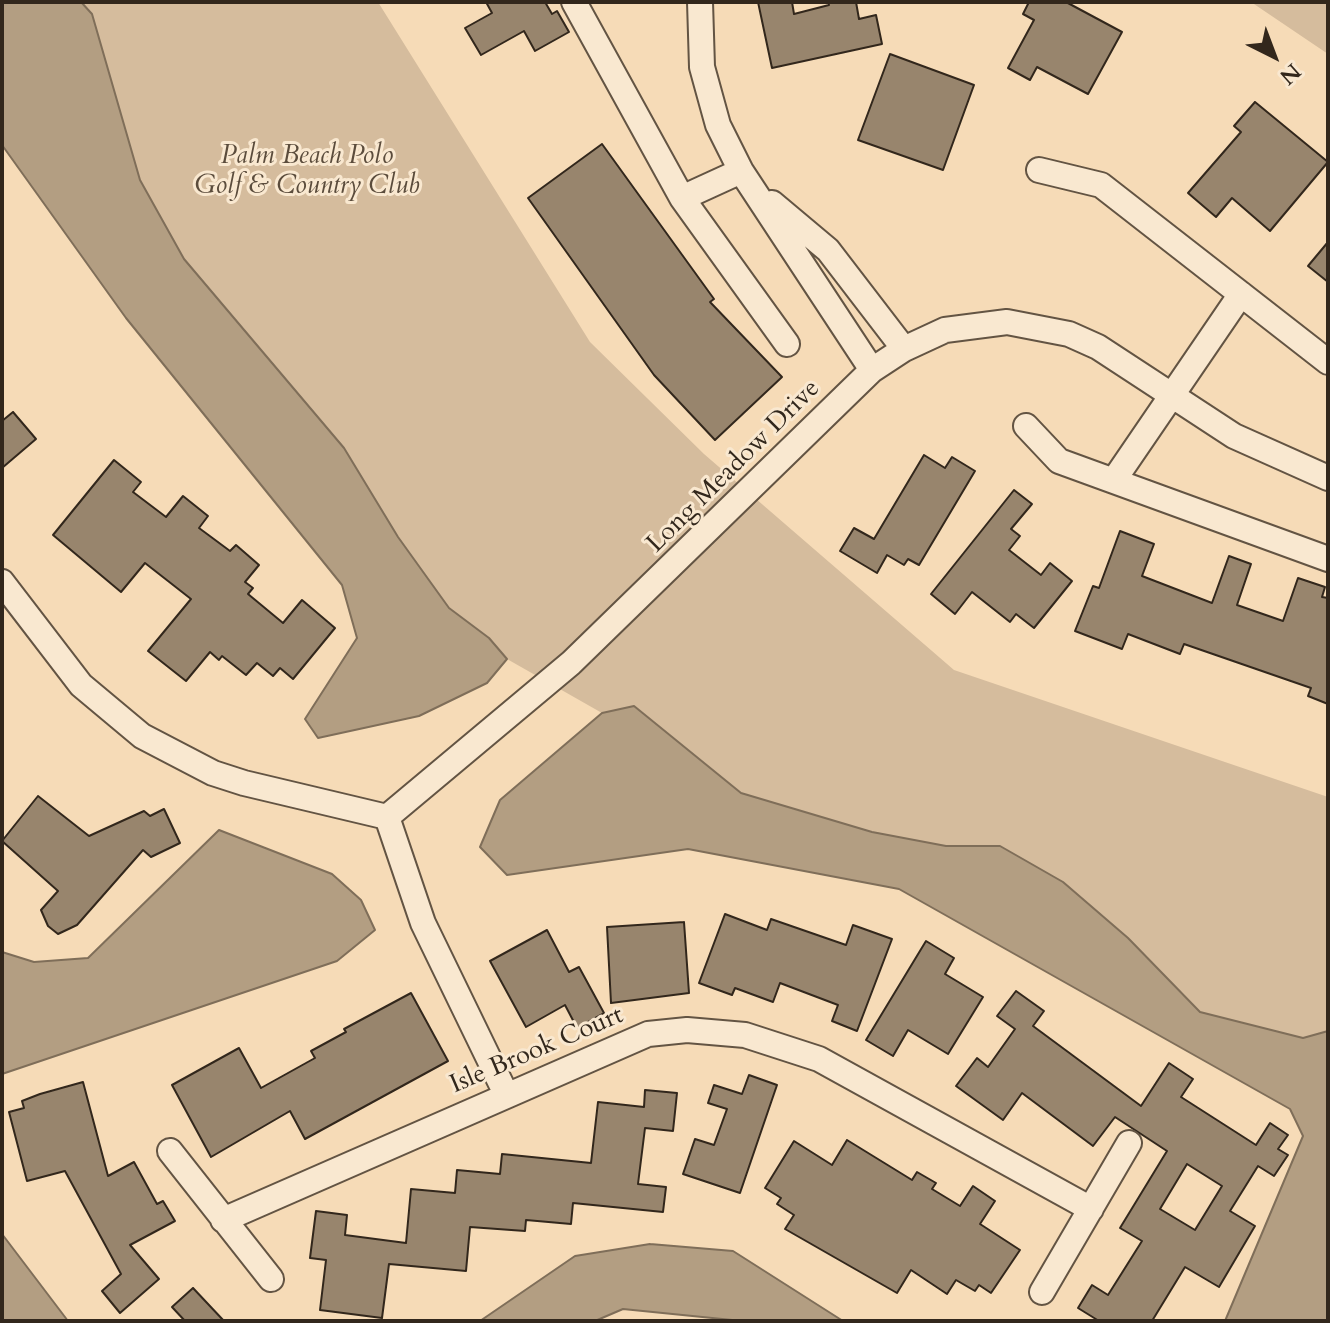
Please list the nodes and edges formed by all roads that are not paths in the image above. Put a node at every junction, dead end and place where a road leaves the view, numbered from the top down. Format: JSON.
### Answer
{"nodes":[{"id":1,"x":574,"y":2,"type":"edge"},
{"id":2,"x":700,"y":2,"type":"edge"},
{"id":3,"x":1039,"y":170,"type":"dead end"},
{"id":4,"x":748,"y":180,"type":"junction"},
{"id":5,"x":682,"y":198,"type":"junction"},
{"id":6,"x":1241,"y":294,"type":"junction"},
{"id":7,"x":787,"y":344,"type":"dead end"},
{"id":8,"x":904,"y":349,"type":"junction"},
{"id":9,"x":1328,"y":362,"type":"edge"},
{"id":10,"x":872,"y":370,"type":"junction"},
{"id":11,"x":1169,"y":395,"type":"junction"},
{"id":12,"x":1026,"y":426,"type":"dead end"},
{"id":13,"x":1328,"y":478,"type":"edge"},
{"id":14,"x":1114,"y":480,"type":"junction"},
{"id":15,"x":1328,"y":559,"type":"edge"},
{"id":16,"x":2,"y":582,"type":"edge"},
{"id":17,"x":387,"y":817,"type":"junction"},
{"id":18,"x":506,"y":1094,"type":"junction"},
{"id":19,"x":1129,"y":1143,"type":"dead end"},
{"id":20,"x":170,"y":1151,"type":"dead end"},
{"id":21,"x":1091,"y":1209,"type":"junction"},
{"id":22,"x":223,"y":1220,"type":"junction"},
{"id":23,"x":271,"y":1279,"type":"dead end"},
{"id":24,"x":1042,"y":1292,"type":"dead end"}],
"edges":[{"from":1,"to":5,"type":"street"},
{"from":2,"to":4,"type":"street"},
{"from":3,"to":6,"type":"street"},
{"from":4,"to":5,"type":"street"},
{"from":4,"to":8,"type":"street"},
{"from":4,"to":10,"type":"street"},
{"from":5,"to":7,"type":"street"},
{"from":6,"to":9,"type":"street"},
{"from":6,"to":11,"type":"street"},
{"from":8,"to":10,"type":"street","name":"Long Meadow Drive"},
{"from":8,"to":11,"type":"street","name":"Long Meadow Drive"},
{"from":10,"to":17,"type":"street","name":"Long Meadow Drive"},
{"from":11,"to":13,"type":"street","name":"Long Meadow Drive"},
{"from":11,"to":14,"type":"street"},
{"from":12,"to":14,"type":"street"},
{"from":14,"to":15,"type":"street"},
{"from":16,"to":17,"type":"street"},
{"from":17,"to":18,"type":"street"},
{"from":18,"to":21,"type":"street","name":"Isle Brook Court"},
{"from":18,"to":22,"type":"street","name":"Isle Brook Court"},
{"from":19,"to":21,"type":"street"},
{"from":20,"to":22,"type":"street"},
{"from":21,"to":24,"type":"street"},
{"from":22,"to":23,"type":"street"}]}
